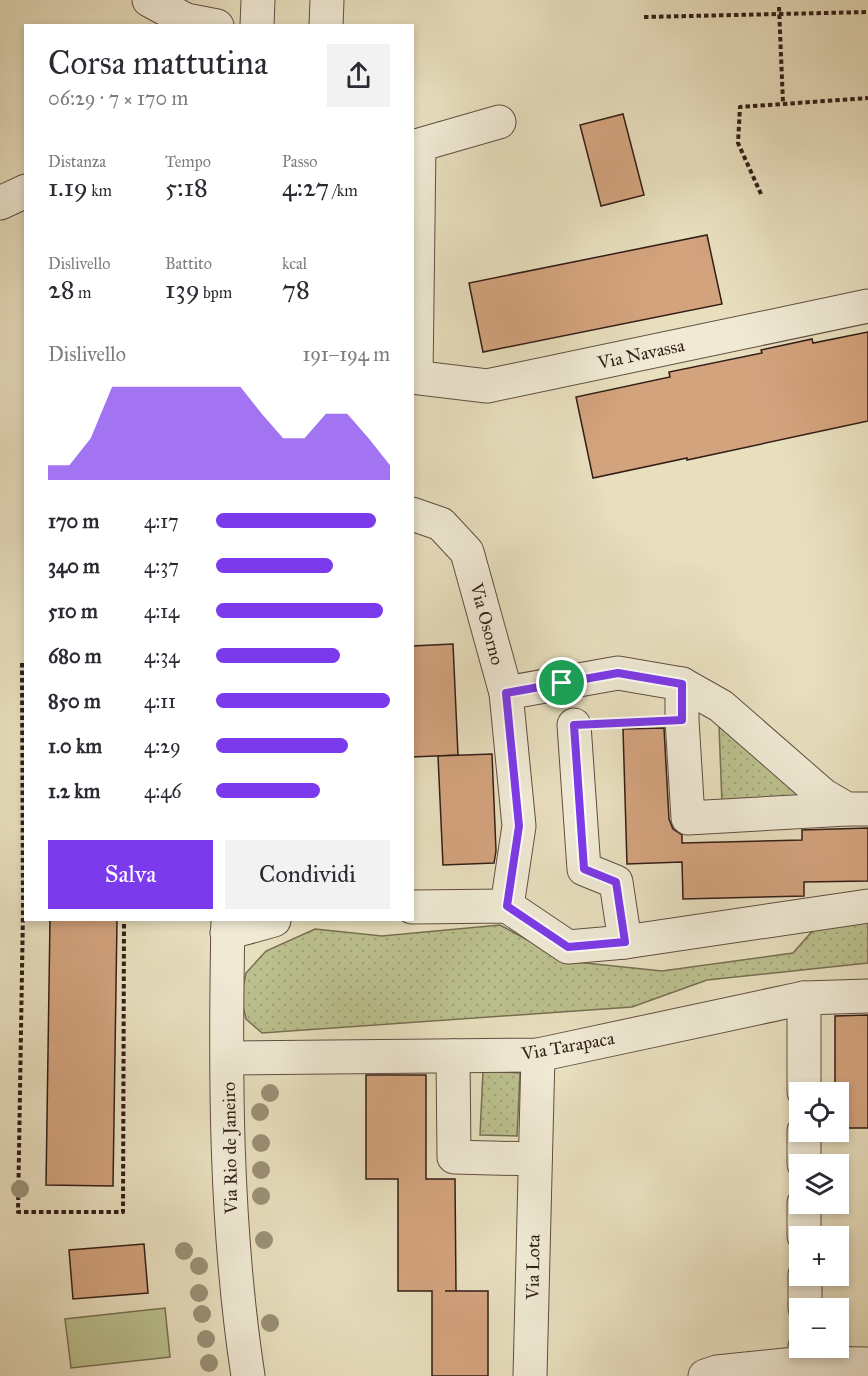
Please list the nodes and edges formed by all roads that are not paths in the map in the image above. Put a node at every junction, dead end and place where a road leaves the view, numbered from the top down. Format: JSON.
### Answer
{"nodes":[{"id":1,"x":149,"y":0,"type":"edge"},
{"id":2,"x":258,"y":0,"type":"edge"},
{"id":3,"x":327,"y":0,"type":"edge"},
{"id":4,"x":207,"y":24,"type":"edge"},
{"id":5,"x":257,"y":24,"type":"edge"},
{"id":6,"x":326,"y":24,"type":"edge"},
{"id":7,"x":498,"y":122,"type":"dead end"},
{"id":8,"x":24,"y":192,"type":"edge"},
{"id":9,"x":0,"y":203,"type":"edge"},
{"id":10,"x":868,"y":306,"type":"edge"},
{"id":11,"x":414,"y":377,"type":"edge"},
{"id":12,"x":414,"y":515,"type":"edge"},
{"id":13,"x":682,"y":684,"type":"junction"},
{"id":14,"x":506,"y":693,"type":"junction"},
{"id":15,"x":574,"y":725,"type":"road end"},
{"id":16,"x":857,"y":809,"type":"edge"},
{"id":17,"x":507,"y":906,"type":"junction"},
{"id":18,"x":868,"y":906,"type":"edge"},
{"id":19,"x":414,"y":907,"type":"edge"},
{"id":20,"x":266,"y":921,"type":"edge"},
{"id":21,"x":227,"y":926,"type":"edge"},
{"id":22,"x":625,"y":942,"type":"junction"},
{"id":23,"x":868,"y":996,"type":"edge"},
{"id":24,"x":804,"y":998,"type":"junction"},
{"id":25,"x":538,"y":1055,"type":"junction"},
{"id":26,"x":453,"y":1056,"type":"junction"},
{"id":27,"x":228,"y":1058,"type":"junction"},
{"id":28,"x":804,"y":1082,"type":"edge"},
{"id":29,"x":535,"y":1159,"type":"junction"},
{"id":30,"x":789,"y":1358,"type":"edge"},
{"id":31,"x":826,"y":1358,"type":"edge"},
{"id":32,"x":868,"y":1364,"type":"edge"},
{"id":33,"x":248,"y":1376,"type":"edge"},
{"id":34,"x":530,"y":1376,"type":"edge"},
{"id":35,"x":705,"y":1376,"type":"edge"}],
"edges":[{"from":1,"to":4,"type":"street"},
{"from":2,"to":5,"type":"street"},
{"from":3,"to":6,"type":"street"},
{"from":7,"to":11,"type":"street"},
{"from":8,"to":9,"type":"street"},
{"from":10,"to":11,"type":"street","name":"Via Navassa"},
{"from":12,"to":14,"type":"street","name":"Via Osorno"},
{"from":13,"to":14,"type":"street"},
{"from":13,"to":16,"type":"street"},
{"from":13,"to":16,"type":"street"},
{"from":14,"to":17,"type":"street","name":"Via Osorno"},
{"from":15,"to":22,"type":"street"},
{"from":17,"to":19,"type":"street"},
{"from":17,"to":22,"type":"street"},
{"from":18,"to":22,"type":"street"},
{"from":20,"to":21,"type":"street"},
{"from":21,"to":27,"type":"street","name":"Via Rio de Janeiro"},
{"from":23,"to":24,"type":"street","name":"Via Tarapaca"},
{"from":24,"to":25,"type":"street","name":"Via Tarapaca"},
{"from":24,"to":28,"type":"street"},
{"from":25,"to":26,"type":"street","name":"Via Tarapaca"},
{"from":25,"to":29,"type":"street","name":"Via Lota"},
{"from":26,"to":27,"type":"street","name":"Via Tarapaca"},
{"from":26,"to":29,"type":"street"},
{"from":27,"to":33,"type":"street","name":"Via Rio de Janeiro"},
{"from":29,"to":34,"type":"street","name":"Via Lota"},
{"from":30,"to":35,"type":"street"},
{"from":31,"to":32,"type":"street"}]}
